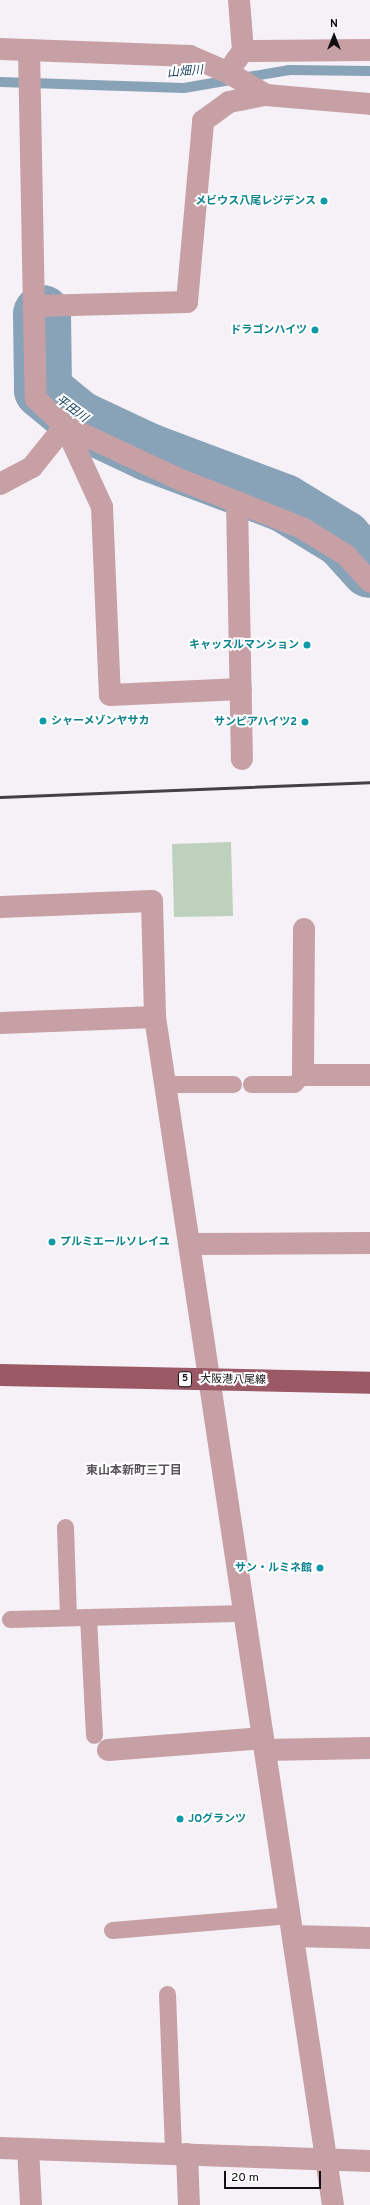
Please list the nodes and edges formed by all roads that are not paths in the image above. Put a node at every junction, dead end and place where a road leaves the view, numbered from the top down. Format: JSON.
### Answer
{"nodes":[{"id":1,"x":239,"y":0,"type":"edge"},
{"id":2,"x":0,"y":49,"type":"edge"},
{"id":3,"x":29,"y":50,"type":"junction"},
{"id":4,"x":370,"y":50,"type":"edge"},
{"id":5,"x":243,"y":51,"type":"junction"},
{"id":6,"x":235,"y":77,"type":"junction"},
{"id":7,"x":266,"y":95,"type":"junction"},
{"id":8,"x":370,"y":104,"type":"edge"},
{"id":9,"x":35,"y":306,"type":"junction"},
{"id":10,"x":65,"y":426,"type":"junction"},
{"id":11,"x":0,"y":484,"type":"edge"},
{"id":12,"x":237,"y":502,"type":"junction"},
{"id":13,"x":370,"y":582,"type":"edge"},
{"id":14,"x":241,"y":689,"type":"junction"},
{"id":15,"x":242,"y":759,"type":"dead end"},
{"id":16,"x":0,"y":907,"type":"edge"},
{"id":17,"x":304,"y":929,"type":"dead end"},
{"id":18,"x":155,"y":1017,"type":"junction"},
{"id":19,"x":0,"y":1023,"type":"edge"},
{"id":20,"x":303,"y":1075,"type":"junction"},
{"id":21,"x":370,"y":1075,"type":"edge"},
{"id":22,"x":165,"y":1084,"type":"junction"},
{"id":23,"x":233,"y":1084,"type":"dead end"},
{"id":24,"x":251,"y":1084,"type":"dead end"},
{"id":25,"x":370,"y":1243,"type":"edge"},
{"id":26,"x":189,"y":1244,"type":"junction"},
{"id":27,"x":0,"y":1375,"type":"edge"},
{"id":28,"x":209,"y":1379,"type":"junction"},
{"id":29,"x":370,"y":1382,"type":"edge"},
{"id":30,"x":64,"y":1527,"type":"dead end"},
{"id":31,"x":244,"y":1613,"type":"junction"},
{"id":32,"x":68,"y":1617,"type":"junction"},
{"id":33,"x":88,"y":1617,"type":"junction"},
{"id":34,"x":10,"y":1619,"type":"dead end"},
{"id":35,"x":101,"y":1742,"type":"joint"},
{"id":36,"x":264,"y":1744,"type":"junction"},
{"id":37,"x":370,"y":1748,"type":"edge"},
{"id":38,"x":291,"y":1926,"type":"junction"},
{"id":39,"x":112,"y":1930,"type":"dead end"},
{"id":40,"x":370,"y":1938,"type":"edge"},
{"id":41,"x":167,"y":1994,"type":"dead end"},
{"id":42,"x":0,"y":2148,"type":"edge"},
{"id":43,"x":28,"y":2149,"type":"junction"},
{"id":44,"x":180,"y":2154,"type":"junction"},
{"id":45,"x":326,"y":2160,"type":"junction"},
{"id":46,"x":370,"y":2161,"type":"edge"},
{"id":47,"x":31,"y":2205,"type":"edge"},
{"id":48,"x":189,"y":2205,"type":"edge"},
{"id":49,"x":333,"y":2205,"type":"edge"}],
"edges":[{"from":1,"to":5,"type":"street"},
{"from":2,"to":3,"type":"street"},
{"from":3,"to":6,"type":"street"},
{"from":3,"to":9,"type":"street"},
{"from":4,"to":5,"type":"street"},
{"from":5,"to":6,"type":"street"},
{"from":6,"to":7,"type":"street"},
{"from":7,"to":8,"type":"street"},
{"from":7,"to":9,"type":"street"},
{"from":9,"to":10,"type":"street"},
{"from":10,"to":11,"type":"street"},
{"from":10,"to":12,"type":"street"},
{"from":10,"to":14,"type":"street"},
{"from":12,"to":13,"type":"street"},
{"from":12,"to":14,"type":"street"},
{"from":14,"to":15,"type":"street"},
{"from":16,"to":18,"type":"street"},
{"from":17,"to":20,"type":"street"},
{"from":18,"to":19,"type":"street"},
{"from":18,"to":22,"type":"street"},
{"from":20,"to":21,"type":"street"},
{"from":20,"to":24,"type":"lane"},
{"from":22,"to":23,"type":"lane"},
{"from":22,"to":26,"type":"street"},
{"from":25,"to":26,"type":"street"},
{"from":26,"to":28,"type":"street"},
{"from":27,"to":28,"type":"main road","name":"大阪港八尾線","number":"5"},
{"from":28,"to":29,"type":"main road","name":"大阪港八尾線","number":"5"},
{"from":28,"to":31,"type":"street"},
{"from":30,"to":32,"type":"lane"},
{"from":31,"to":33,"type":"lane"},
{"from":31,"to":36,"type":"street"},
{"from":32,"to":33,"type":"lane"},
{"from":32,"to":34,"type":"lane"},
{"from":33,"to":35,"type":"lane"},
{"from":35,"to":36,"type":"street"},
{"from":36,"to":37,"type":"street"},
{"from":36,"to":38,"type":"street"},
{"from":38,"to":39,"type":"lane"},
{"from":38,"to":40,"type":"street"},
{"from":38,"to":45,"type":"street"},
{"from":41,"to":44,"type":"lane"},
{"from":42,"to":43,"type":"street"},
{"from":43,"to":44,"type":"street"},
{"from":43,"to":47,"type":"street"},
{"from":44,"to":45,"type":"street"},
{"from":44,"to":48,"type":"street"},
{"from":45,"to":46,"type":"street"},
{"from":45,"to":49,"type":"street"}]}
